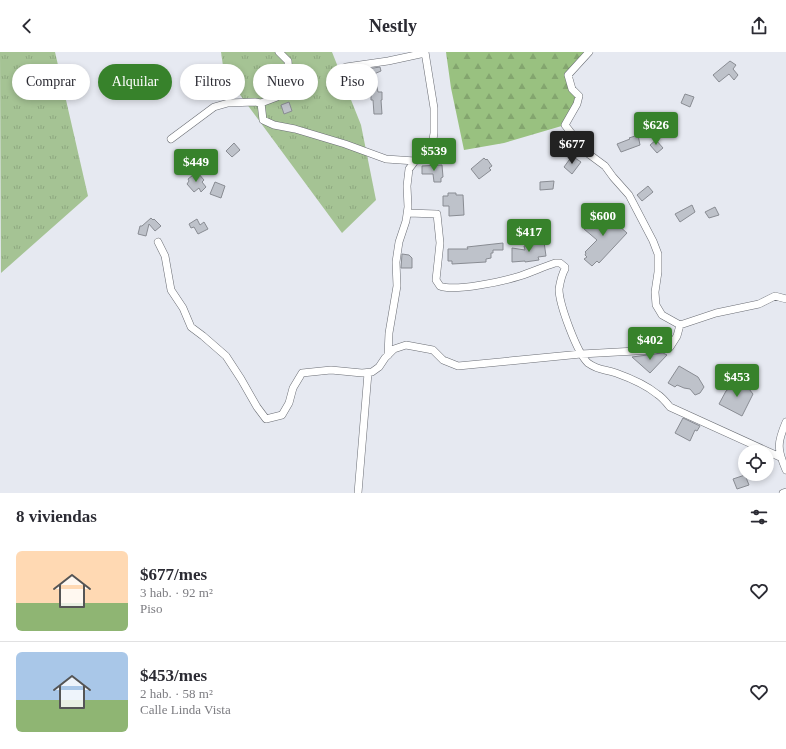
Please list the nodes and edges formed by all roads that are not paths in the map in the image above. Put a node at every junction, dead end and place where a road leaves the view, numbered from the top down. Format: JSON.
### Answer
{"nodes":[{"id":1,"x":279,"y":52,"type":"edge"},
{"id":2,"x":425,"y":52,"type":"edge"},
{"id":3,"x":589,"y":52,"type":"edge"},
{"id":4,"x":370,"y":64,"type":"edge"},
{"id":5,"x":261,"y":103,"type":"junction"},
{"id":6,"x":171,"y":139,"type":"dead end"},
{"id":7,"x":415,"y":161,"type":"junction"},
{"id":8,"x":408,"y":213,"type":"junction"},
{"id":9,"x":158,"y":242,"type":"dead end"},
{"id":10,"x":786,"y":299,"type":"edge"},
{"id":11,"x":680,"y":325,"type":"junction"},
{"id":12,"x":580,"y":354,"type":"junction"},
{"id":13,"x":388,"y":355,"type":"junction"},
{"id":14,"x":368,"y":373,"type":"junction"},
{"id":15,"x":786,"y":422,"type":"edge"},
{"id":16,"x":780,"y":457,"type":"junction"},
{"id":17,"x":786,"y":470,"type":"edge"},
{"id":18,"x":786,"y":492,"type":"edge"},
{"id":19,"x":358,"y":493,"type":"edge"},
{"id":20,"x":783,"y":493,"type":"edge"}],
"edges":[{"from":1,"to":5,"type":"street"},
{"from":2,"to":4,"type":"street"},
{"from":2,"to":7,"type":"street"},
{"from":3,"to":11,"type":"street"},
{"from":5,"to":6,"type":"street"},
{"from":5,"to":7,"type":"street"},
{"from":7,"to":8,"type":"street"},
{"from":8,"to":12,"type":"street"},
{"from":8,"to":13,"type":"street"},
{"from":9,"to":14,"type":"street"},
{"from":10,"to":11,"type":"street"},
{"from":11,"to":12,"type":"street"},
{"from":12,"to":13,"type":"street"},
{"from":12,"to":16,"type":"street"},
{"from":13,"to":14,"type":"street"},
{"from":14,"to":19,"type":"street"},
{"from":15,"to":16,"type":"street"},
{"from":16,"to":17,"type":"street"},
{"from":18,"to":20,"type":"street"}]}
